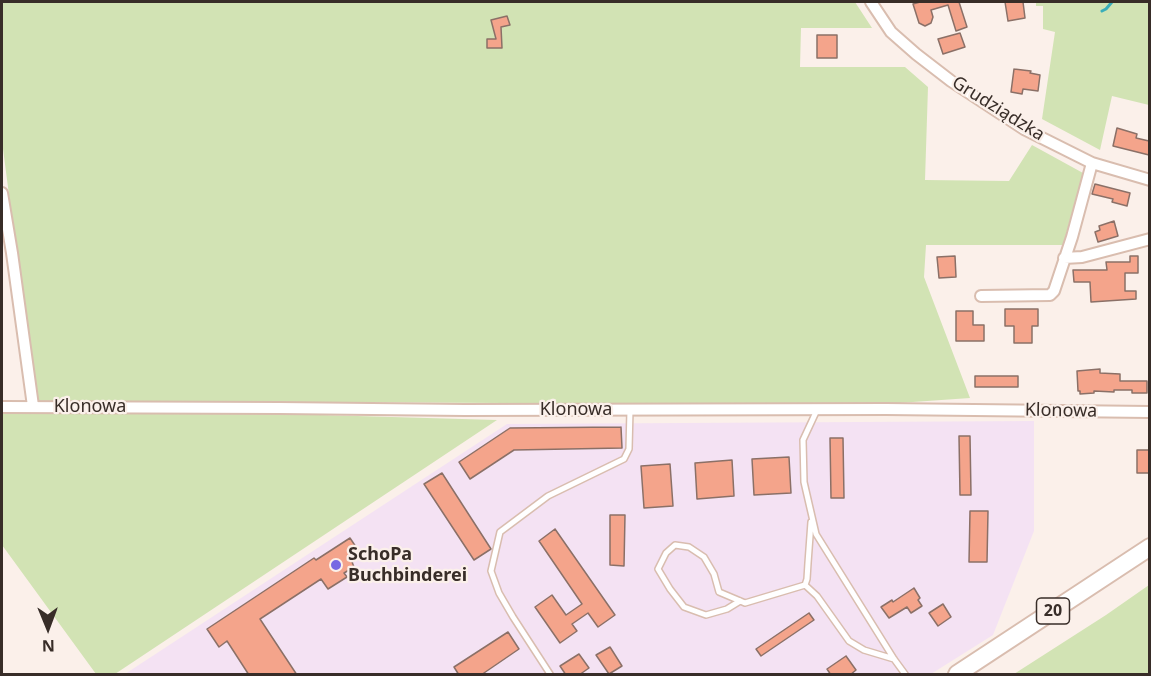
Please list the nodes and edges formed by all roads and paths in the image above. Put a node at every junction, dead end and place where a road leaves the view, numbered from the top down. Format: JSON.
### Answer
{"nodes":[{"id":1,"x":871,"y":2,"type":"edge"},
{"id":2,"x":1092,"y":163,"type":"junction"},
{"id":3,"x":1149,"y":180,"type":"edge"},
{"id":4,"x":2,"y":193,"type":"edge"},
{"id":5,"x":1149,"y":239,"type":"edge"},
{"id":6,"x":1065,"y":258,"type":"junction"},
{"id":7,"x":981,"y":296,"type":"dead end"},
{"id":8,"x":33,"y":406,"type":"junction"},
{"id":9,"x":2,"y":407,"type":"edge"},
{"id":10,"x":630,"y":410,"type":"junction"},
{"id":11,"x":817,"y":410,"type":"junction"},
{"id":12,"x":1149,"y":412,"type":"edge"},
{"id":13,"x":812,"y":514,"type":"junction"},
{"id":14,"x":1149,"y":547,"type":"edge"},
{"id":15,"x":805,"y":585,"type":"junction"},
{"id":16,"x":740,"y":601,"type":"junction"},
{"id":17,"x":894,"y":659,"type":"junction"},
{"id":18,"x":550,"y":675,"type":"edge"},
{"id":19,"x":905,"y":675,"type":"edge"},
{"id":20,"x":957,"y":675,"type":"edge"}],
"edges":[{"from":1,"to":2,"type":"street","name":"Grudziądzka"},
{"from":2,"to":3,"type":"street","name":"Grudziądzka"},
{"from":2,"to":6,"type":"street"},
{"from":4,"to":8,"type":"street"},
{"from":5,"to":6,"type":"street"},
{"from":6,"to":7,"type":"street"},
{"from":8,"to":9,"type":"street","name":"Klonowa"},
{"from":8,"to":10,"type":"street","name":"Klonowa"},
{"from":10,"to":11,"type":"street","name":"Klonowa"},
{"from":10,"to":18,"type":"lane"},
{"from":11,"to":12,"type":"street","name":"Klonowa"},
{"from":11,"to":13,"type":"lane"},
{"from":13,"to":15,"type":"lane"},
{"from":13,"to":17,"type":"lane"},
{"from":14,"to":20,"type":"main road","number":"20"},
{"from":15,"to":16,"type":"lane"},
{"from":15,"to":17,"type":"lane"},
{"from":16,"to":16,"type":"lane"},
{"from":17,"to":19,"type":"lane"}]}
